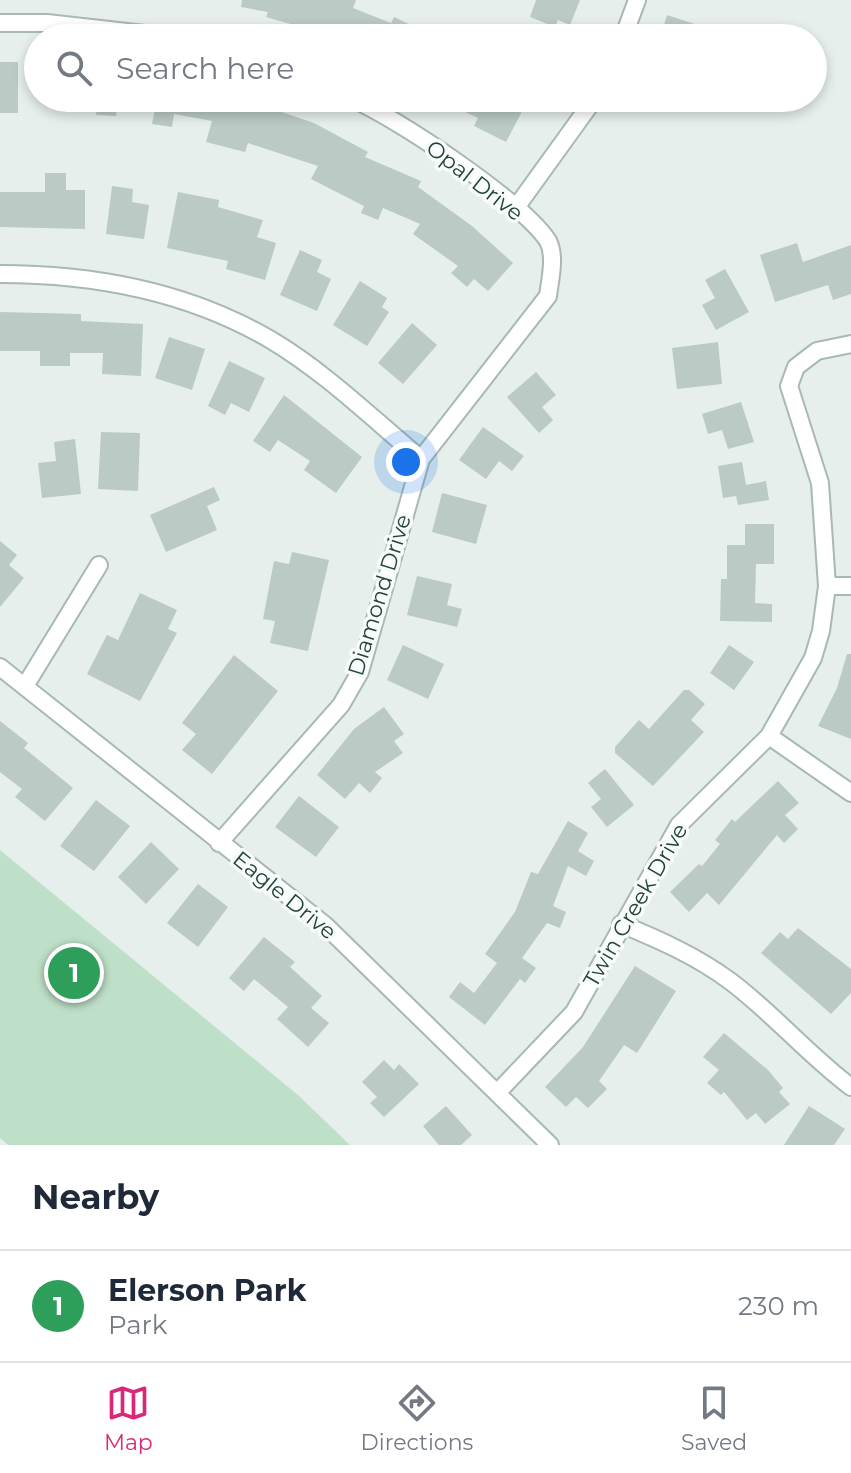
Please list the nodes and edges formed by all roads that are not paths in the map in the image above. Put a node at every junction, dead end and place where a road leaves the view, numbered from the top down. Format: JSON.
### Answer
{"nodes":[{"id":1,"x":637,"y":0,"type":"edge"},
{"id":2,"x":0,"y":23,"type":"edge"},
{"id":3,"x":62,"y":24,"type":"edge"},
{"id":4,"x":628,"y":24,"type":"edge"},
{"id":5,"x":379,"y":112,"type":"edge"},
{"id":6,"x":585,"y":112,"type":"edge"},
{"id":7,"x":515,"y":209,"type":"junction"},
{"id":8,"x":0,"y":274,"type":"edge"},
{"id":9,"x":548,"y":296,"type":"joint"},
{"id":10,"x":851,"y":344,"type":"edge"},
{"id":11,"x":421,"y":459,"type":"junction"},
{"id":12,"x":99,"y":565,"type":"dead end"},
{"id":13,"x":827,"y":586,"type":"junction"},
{"id":14,"x":851,"y":586,"type":"edge"},
{"id":15,"x":0,"y":667,"type":"edge"},
{"id":16,"x":25,"y":686,"type":"junction"},
{"id":17,"x":769,"y":736,"type":"junction"},
{"id":18,"x":851,"y":793,"type":"edge"},
{"id":19,"x":219,"y":843,"type":"junction"},
{"id":20,"x":621,"y":924,"type":"junction"},
{"id":21,"x":851,"y":1087,"type":"edge"},
{"id":22,"x":497,"y":1093,"type":"junction"},
{"id":23,"x":550,"y":1145,"type":"edge"}],
"edges":[{"from":1,"to":4,"type":"street"},
{"from":2,"to":3,"type":"street"},
{"from":5,"to":7,"type":"street","name":"Opal Drive"},
{"from":6,"to":7,"type":"street"},
{"from":7,"to":9,"type":"street","name":"Opal Drive"},
{"from":8,"to":11,"type":"street"},
{"from":9,"to":11,"type":"street","name":"Diamond Drive"},
{"from":10,"to":13,"type":"street","name":"Twin Creek Drive"},
{"from":11,"to":19,"type":"street","name":"Diamond Drive"},
{"from":12,"to":16,"type":"street"},
{"from":13,"to":14,"type":"street"},
{"from":13,"to":17,"type":"street","name":"Twin Creek Drive"},
{"from":15,"to":16,"type":"street","name":"Eagle Drive"},
{"from":16,"to":19,"type":"street","name":"Eagle Drive"},
{"from":17,"to":18,"type":"street"},
{"from":17,"to":20,"type":"street","name":"Twin Creek Drive"},
{"from":19,"to":22,"type":"street","name":"Eagle Drive"},
{"from":20,"to":21,"type":"street"},
{"from":20,"to":22,"type":"street","name":"Twin Creek Drive"},
{"from":22,"to":23,"type":"street","name":"Eagle Drive"}]}
